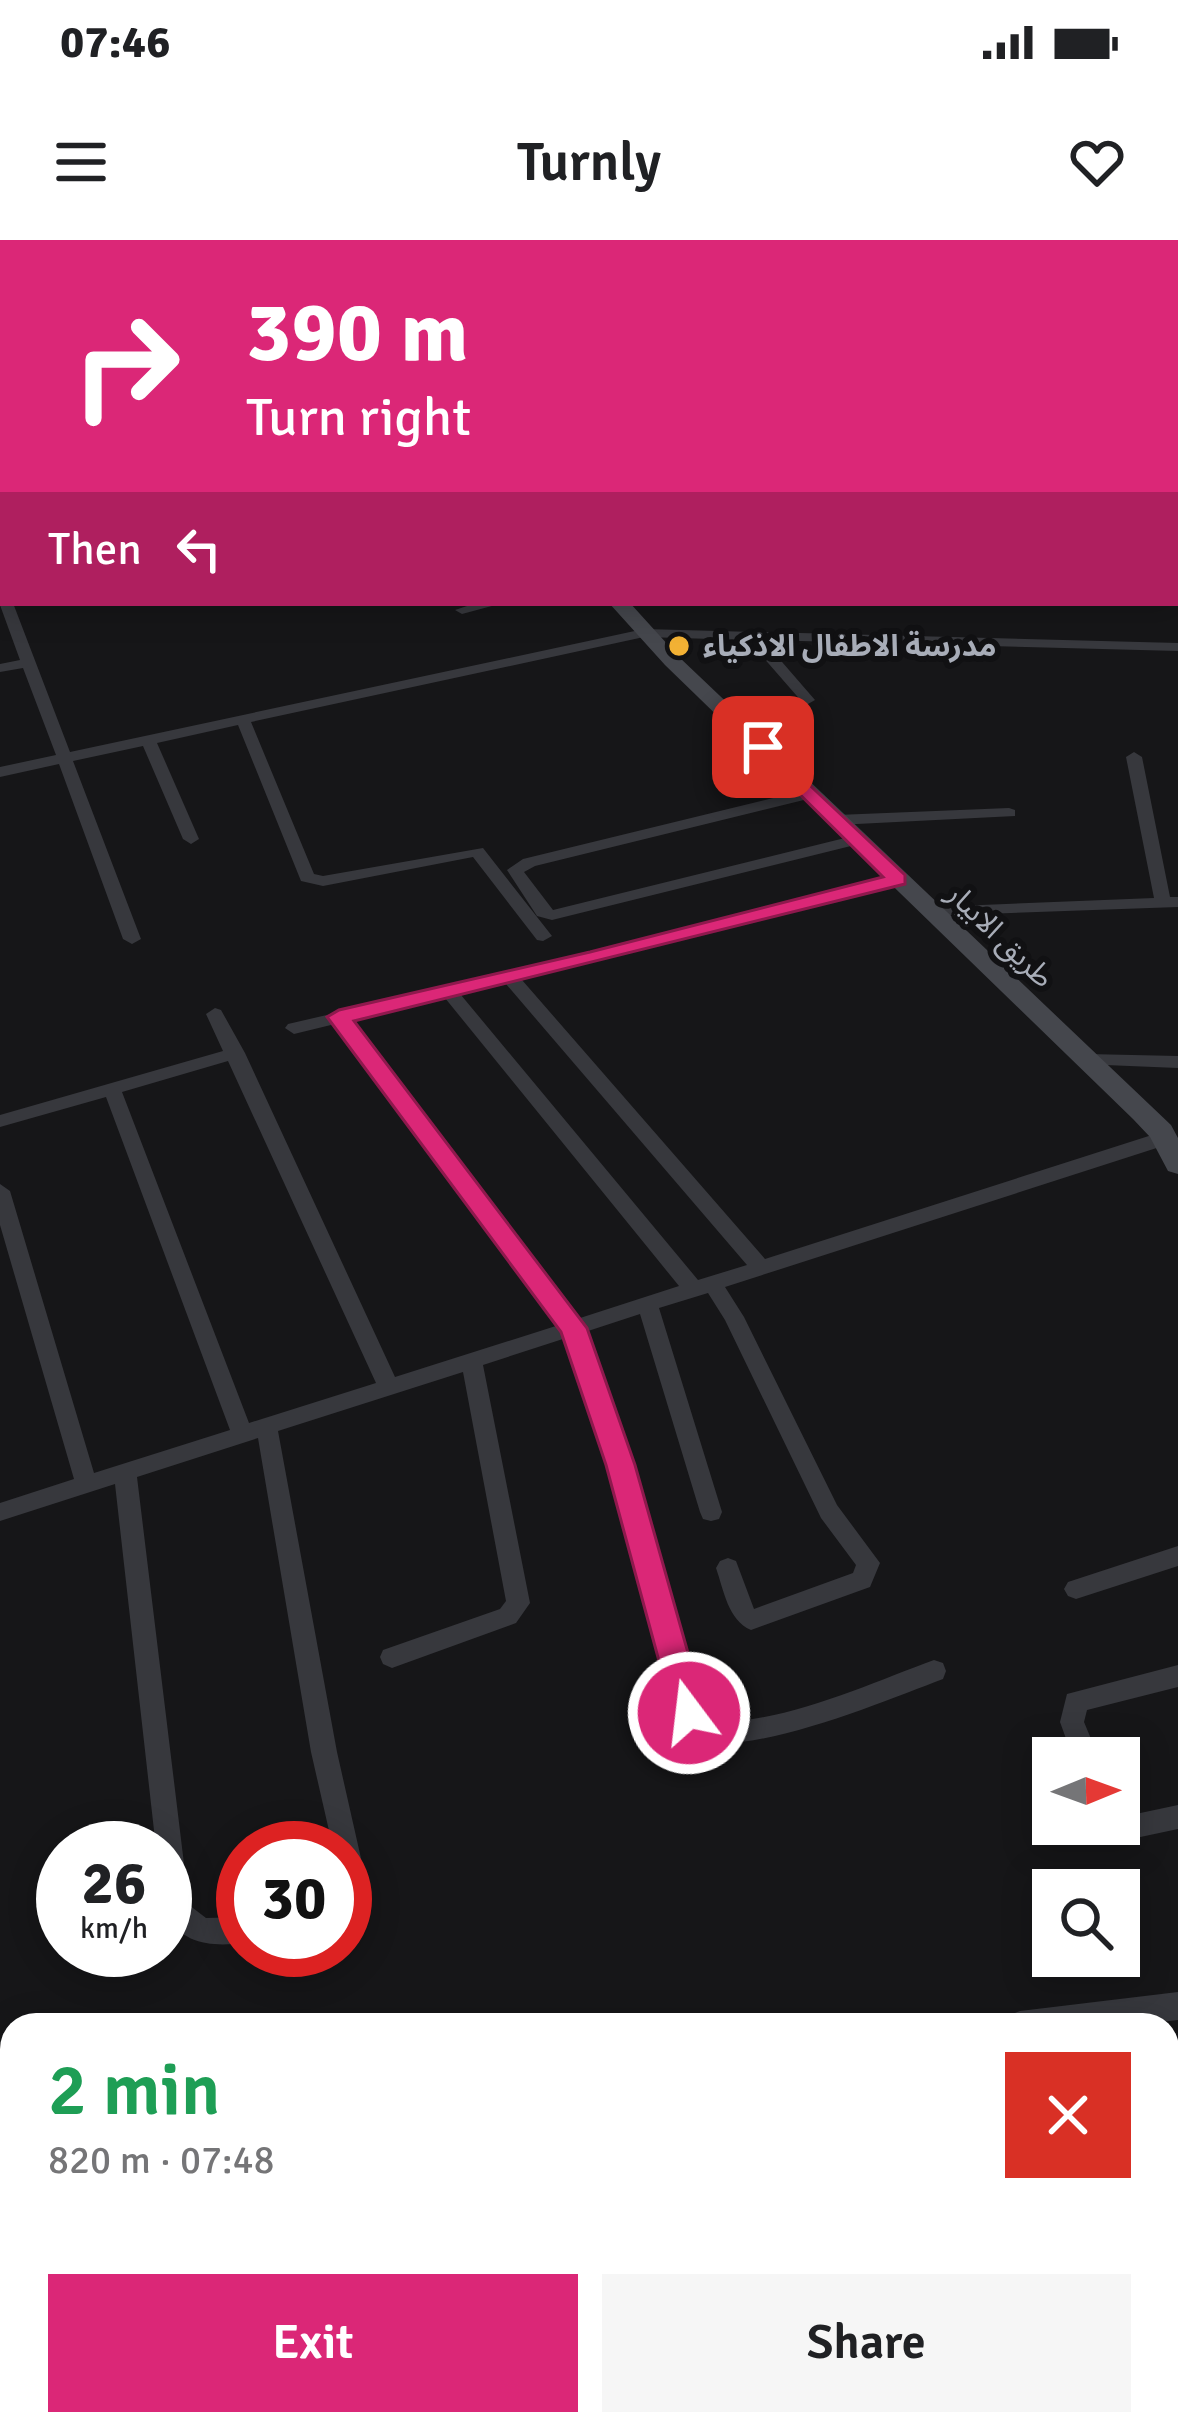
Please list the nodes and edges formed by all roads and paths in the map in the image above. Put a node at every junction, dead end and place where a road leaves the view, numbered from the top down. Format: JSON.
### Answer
{"nodes":[{"id":1,"x":6,"y":606,"type":"edge"},
{"id":2,"x":481,"y":606,"type":"edge"},
{"id":3,"x":622,"y":606,"type":"edge"},
{"id":4,"x":462,"y":610,"type":"dead end"},
{"id":5,"x":644,"y":633,"type":"junction"},
{"id":6,"x":751,"y":635,"type":"junction"},
{"id":7,"x":1178,"y":646,"type":"edge"},
{"id":8,"x":25,"y":663,"type":"junction"},
{"id":9,"x":0,"y":668,"type":"edge"},
{"id":10,"x":808,"y":700,"type":"dead end"},
{"id":11,"x":243,"y":720,"type":"junction"},
{"id":12,"x":148,"y":740,"type":"junction"},
{"id":13,"x":1134,"y":758,"type":"dead end"},
{"id":14,"x":61,"y":759,"type":"junction"},
{"id":15,"x":0,"y":772,"type":"edge"},
{"id":16,"x":810,"y":794,"type":"junction"},
{"id":17,"x":1009,"y":813,"type":"dead end"},
{"id":18,"x":837,"y":820,"type":"junction"},
{"id":19,"x":190,"y":839,"type":"dead end"},
{"id":20,"x":857,"y":840,"type":"junction"},
{"id":21,"x":898,"y":880,"type":"junction"},
{"id":22,"x":1170,"y":903,"type":"edge"},
{"id":23,"x":933,"y":912,"type":"junction"},
{"id":24,"x":543,"y":936,"type":"dead end"},
{"id":25,"x":132,"y":939,"type":"dead end"},
{"id":26,"x":510,"y":978,"type":"junction"},
{"id":27,"x":449,"y":992,"type":"junction"},
{"id":28,"x":215,"y":1014,"type":"dead end"},
{"id":29,"x":339,"y":1017,"type":"junction"},
{"id":30,"x":294,"y":1028,"type":"dead end"},
{"id":31,"x":236,"y":1053,"type":"junction"},
{"id":32,"x":1088,"y":1060,"type":"junction"},
{"id":33,"x":1178,"y":1062,"type":"edge"},
{"id":34,"x":112,"y":1089,"type":"junction"},
{"id":35,"x":0,"y":1120,"type":"edge"},
{"id":36,"x":1162,"y":1139,"type":"junction"},
{"id":37,"x":1178,"y":1164,"type":"edge"},
{"id":38,"x":0,"y":1191,"type":"edge"},
{"id":39,"x":760,"y":1267,"type":"junction"},
{"id":40,"x":704,"y":1287,"type":"junction"},
{"id":41,"x":648,"y":1306,"type":"junction"},
{"id":42,"x":573,"y":1328,"type":"junction"},
{"id":43,"x":472,"y":1361,"type":"junction"},
{"id":44,"x":389,"y":1388,"type":"junction"},
{"id":45,"x":255,"y":1432,"type":"junction"},
{"id":46,"x":124,"y":1473,"type":"junction"},
{"id":47,"x":87,"y":1485,"type":"junction"},
{"id":48,"x":0,"y":1512,"type":"edge"},
{"id":49,"x":711,"y":1512,"type":"dead end"},
{"id":50,"x":1178,"y":1556,"type":"edge"},
{"id":51,"x":728,"y":1568,"type":"dead end"},
{"id":52,"x":1076,"y":1589,"type":"dead end"},
{"id":53,"x":392,"y":1657,"type":"dead end"},
{"id":54,"x":934,"y":1671,"type":"dead end"},
{"id":55,"x":1178,"y":1676,"type":"edge"},
{"id":56,"x":1078,"y":1737,"type":"edge"},
{"id":57,"x":1178,"y":1817,"type":"edge"},
{"id":58,"x":340,"y":1821,"type":"edge"},
{"id":59,"x":1140,"y":1825,"type":"edge"},
{"id":60,"x":216,"y":1931,"type":"edge"},
{"id":61,"x":1178,"y":2006,"type":"edge"},
{"id":62,"x":1120,"y":2013,"type":"edge"}],
"edges":[{"from":1,"to":8,"type":"street"},
{"from":2,"to":4,"type":"street"},
{"from":3,"to":5,"type":"main road","name":"طريق الابيار"},
{"from":5,"to":6,"type":"street"},
{"from":5,"to":11,"type":"street"},
{"from":5,"to":16,"type":"main road","name":"طريق الابيار"},
{"from":6,"to":7,"type":"street"},
{"from":6,"to":10,"type":"street"},
{"from":8,"to":9,"type":"street"},
{"from":8,"to":14,"type":"street"},
{"from":11,"to":12,"type":"street"},
{"from":11,"to":24,"type":"street"},
{"from":12,"to":14,"type":"street"},
{"from":12,"to":19,"type":"street"},
{"from":13,"to":22,"type":"street"},
{"from":14,"to":15,"type":"street"},
{"from":14,"to":25,"type":"street"},
{"from":16,"to":18,"type":"main road","name":"طريق الابيار"},
{"from":16,"to":20,"type":"street"},
{"from":17,"to":18,"type":"street"},
{"from":18,"to":20,"type":"main road","name":"طريق الابيار"},
{"from":20,"to":21,"type":"main road","name":"طريق الابيار"},
{"from":21,"to":23,"type":"main road","name":"طريق الابيار"},
{"from":21,"to":26,"type":"street"},
{"from":22,"to":23,"type":"street"},
{"from":23,"to":32,"type":"main road","name":"طريق الابيار"},
{"from":26,"to":27,"type":"street"},
{"from":26,"to":39,"type":"street"},
{"from":27,"to":29,"type":"street"},
{"from":27,"to":40,"type":"street"},
{"from":28,"to":31,"type":"street"},
{"from":29,"to":30,"type":"street"},
{"from":29,"to":42,"type":"street"},
{"from":31,"to":34,"type":"street"},
{"from":31,"to":44,"type":"street"},
{"from":32,"to":33,"type":"street"},
{"from":32,"to":36,"type":"main road","name":"طريق الابيار"},
{"from":34,"to":35,"type":"street"},
{"from":34,"to":45,"type":"street"},
{"from":36,"to":37,"type":"main road","name":"طريق الابيار"},
{"from":36,"to":39,"type":"street"},
{"from":38,"to":47,"type":"street"},
{"from":39,"to":40,"type":"street"},
{"from":40,"to":41,"type":"street"},
{"from":40,"to":51,"type":"street"},
{"from":41,"to":42,"type":"street"},
{"from":41,"to":49,"type":"street"},
{"from":42,"to":43,"type":"street"},
{"from":42,"to":54,"type":"street"},
{"from":43,"to":44,"type":"street"},
{"from":43,"to":53,"type":"street"},
{"from":44,"to":45,"type":"street"},
{"from":45,"to":46,"type":"street"},
{"from":45,"to":58,"type":"street"},
{"from":46,"to":47,"type":"street"},
{"from":46,"to":60,"type":"street"},
{"from":47,"to":48,"type":"street"},
{"from":50,"to":52,"type":"street"},
{"from":55,"to":56,"type":"street"},
{"from":57,"to":59,"type":"street"},
{"from":61,"to":62,"type":"street"}]}
